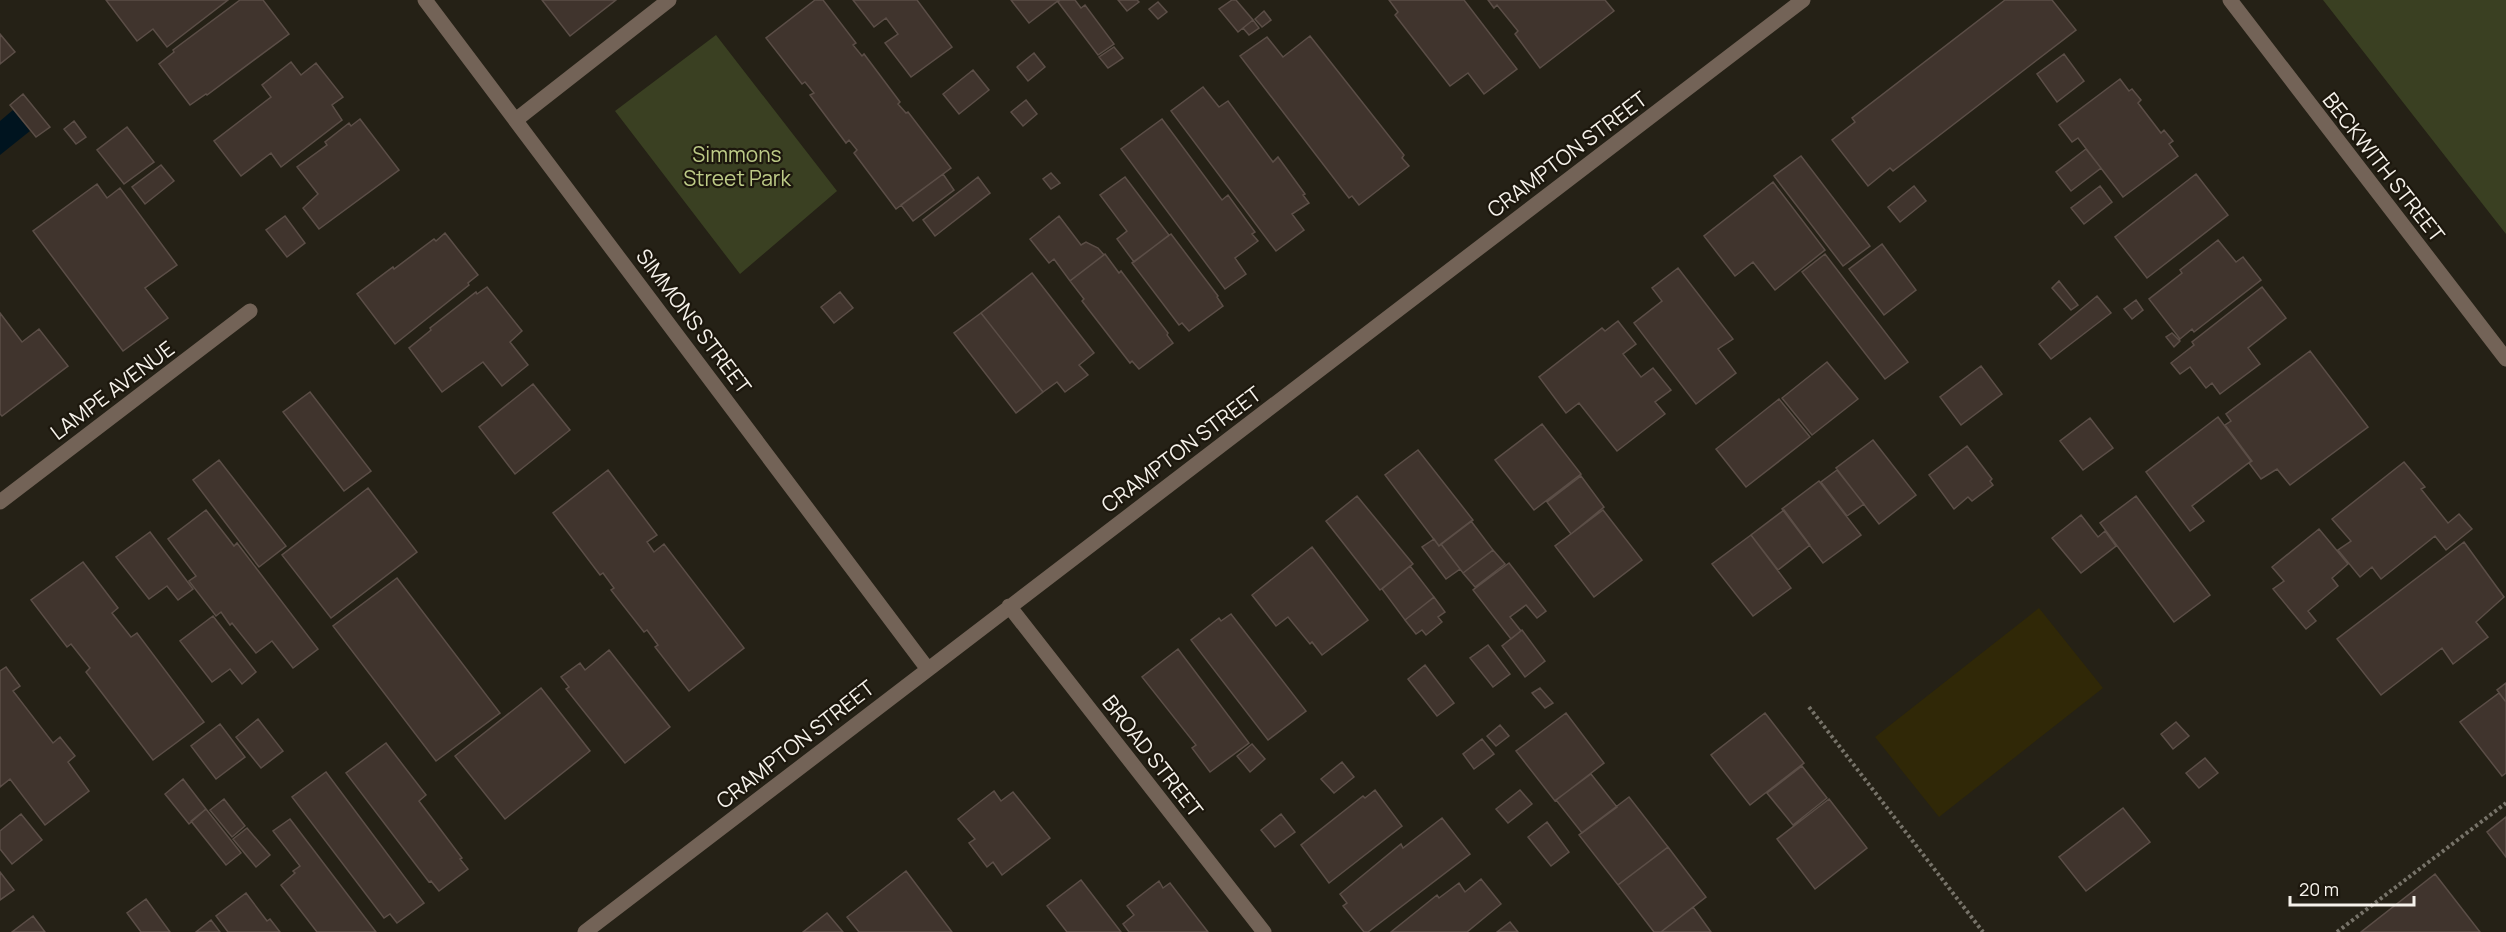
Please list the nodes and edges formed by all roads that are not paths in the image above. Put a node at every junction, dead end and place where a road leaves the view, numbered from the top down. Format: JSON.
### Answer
{"nodes":[{"id":1,"x":425,"y":0,"type":"edge"},
{"id":2,"x":669,"y":0,"type":"edge"},
{"id":3,"x":1803,"y":0,"type":"edge"},
{"id":4,"x":2230,"y":0,"type":"edge"},
{"id":5,"x":517,"y":119,"type":"junction"},
{"id":6,"x":250,"y":311,"type":"dead end"},
{"id":7,"x":2506,"y":359,"type":"edge"},
{"id":8,"x":0,"y":502,"type":"edge"},
{"id":9,"x":1009,"y":606,"type":"junction"},
{"id":10,"x":927,"y":668,"type":"junction"},
{"id":11,"x":585,"y":932,"type":"edge"},
{"id":12,"x":1264,"y":932,"type":"edge"}],
"edges":[{"from":1,"to":5,"type":"street","name":"SIMMONS STREET"},
{"from":2,"to":5,"type":"street"},
{"from":3,"to":9,"type":"street","name":"CRAMPTON STREET"},
{"from":4,"to":7,"type":"street","name":"BECKWITH STREET"},
{"from":5,"to":10,"type":"street","name":"SIMMONS STREET"},
{"from":6,"to":8,"type":"street","name":"LAMPE AVENUE"},
{"from":9,"to":10,"type":"street","name":"CRAMPTON STREET"},
{"from":9,"to":12,"type":"street","name":"BROAD STREET"},
{"from":10,"to":11,"type":"street","name":"CRAMPTON STREET"}]}
